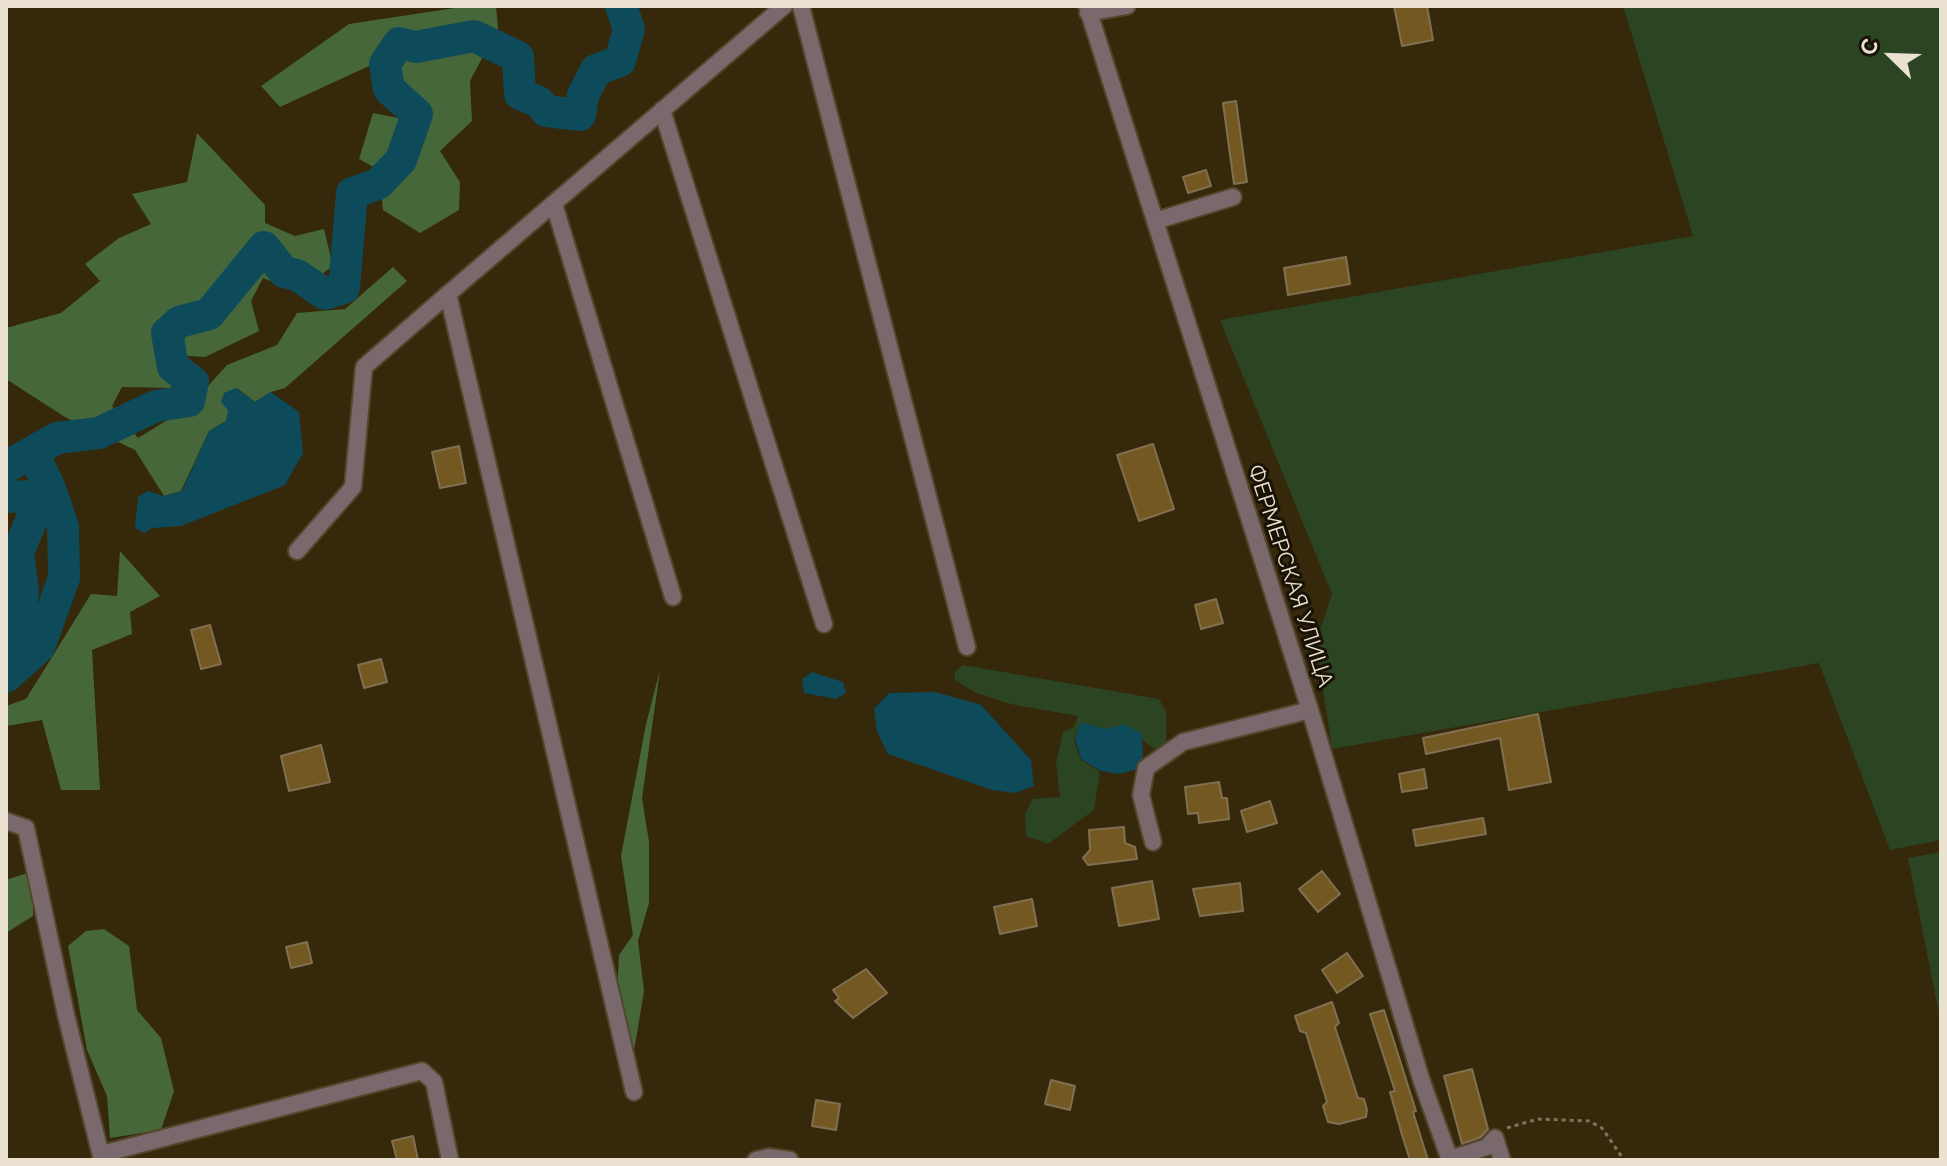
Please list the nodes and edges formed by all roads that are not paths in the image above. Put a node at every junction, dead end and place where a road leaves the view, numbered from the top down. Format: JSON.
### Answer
{"nodes":[{"id":1,"x":784,"y":6,"type":"edge"},
{"id":2,"x":801,"y":6,"type":"edge"},
{"id":3,"x":1127,"y":6,"type":"edge"},
{"id":4,"x":1088,"y":10,"type":"edge"},
{"id":5,"x":662,"y":110,"type":"junction"},
{"id":6,"x":1233,"y":197,"type":"dead end"},
{"id":7,"x":554,"y":204,"type":"junction"},
{"id":8,"x":1155,"y":221,"type":"junction"},
{"id":9,"x":448,"y":294,"type":"junction"},
{"id":10,"x":297,"y":551,"type":"dead end"},
{"id":11,"x":673,"y":597,"type":"dead end"},
{"id":12,"x":824,"y":624,"type":"dead end"},
{"id":13,"x":967,"y":647,"type":"dead end"},
{"id":14,"x":1310,"y":710,"type":"junction"},
{"id":15,"x":6,"y":821,"type":"edge"},
{"id":16,"x":1153,"y":842,"type":"dead end"},
{"id":17,"x":634,"y":1092,"type":"dead end"},
{"id":18,"x":102,"y":1157,"type":"edge"},
{"id":19,"x":450,"y":1160,"type":"edge"},
{"id":20,"x":756,"y":1160,"type":"edge"},
{"id":21,"x":790,"y":1160,"type":"edge"},
{"id":22,"x":1450,"y":1160,"type":"edge"},
{"id":23,"x":1502,"y":1160,"type":"edge"}],
"edges":[{"from":1,"to":5,"type":"street"},
{"from":2,"to":13,"type":"street"},
{"from":3,"to":4,"type":"street"},
{"from":4,"to":8,"type":"street","name":"ФЕРМЕРСКАЯ УЛИЦА"},
{"from":5,"to":7,"type":"street"},
{"from":5,"to":12,"type":"street"},
{"from":6,"to":8,"type":"street"},
{"from":7,"to":9,"type":"street"},
{"from":7,"to":11,"type":"street"},
{"from":8,"to":14,"type":"street","name":"ФЕРМЕРСКАЯ УЛИЦА"},
{"from":9,"to":10,"type":"street"},
{"from":9,"to":17,"type":"street"},
{"from":14,"to":16,"type":"street"},
{"from":14,"to":22,"type":"street","name":"ФЕРМЕРСКАЯ УЛИЦА"},
{"from":15,"to":18,"type":"street"},
{"from":18,"to":19,"type":"street"},
{"from":20,"to":21,"type":"street"},
{"from":22,"to":23,"type":"street"}]}
